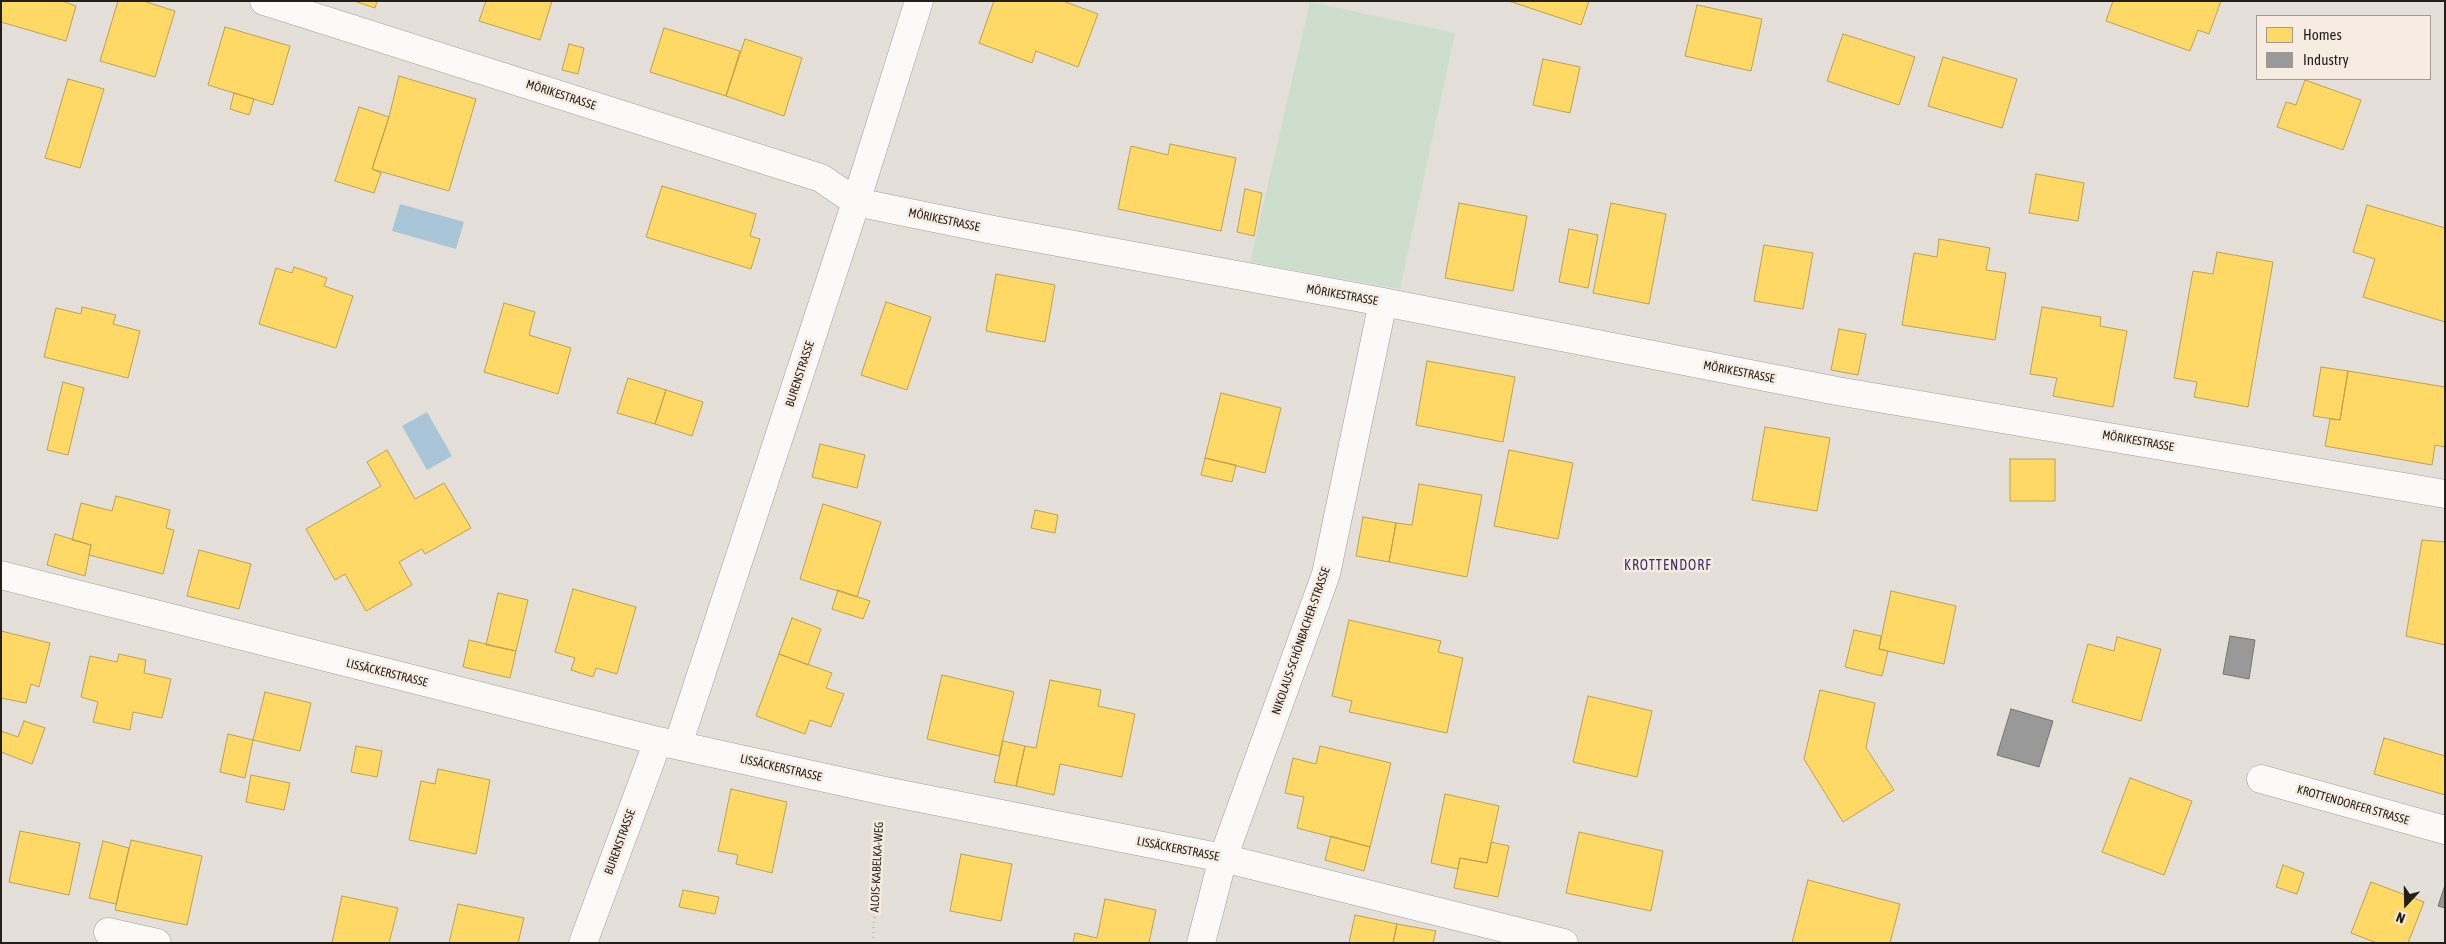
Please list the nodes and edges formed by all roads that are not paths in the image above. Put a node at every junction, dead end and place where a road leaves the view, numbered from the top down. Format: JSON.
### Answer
{"nodes":[{"id":1,"x":264,"y":1,"type":"edge"},
{"id":2,"x":919,"y":1,"type":"edge"},
{"id":3,"x":856,"y":202,"type":"junction"},
{"id":4,"x":1383,"y":302,"type":"junction"},
{"id":5,"x":2445,"y":494,"type":"edge"},
{"id":6,"x":1,"y":575,"type":"edge"},
{"id":7,"x":668,"y":743,"type":"junction"},
{"id":8,"x":2261,"y":779,"type":"dead end"},
{"id":9,"x":2445,"y":830,"type":"edge"},
{"id":10,"x":1223,"y":858,"type":"junction"},
{"id":11,"x":108,"y":932,"type":"dead end"},
{"id":12,"x":157,"y":943,"type":"edge"},
{"id":13,"x":583,"y":943,"type":"edge"},
{"id":14,"x":1201,"y":943,"type":"edge"},
{"id":15,"x":1564,"y":943,"type":"edge"}],
"edges":[{"from":1,"to":3,"type":"street","name":"MÖRIKESTRASSE"},
{"from":2,"to":3,"type":"street","name":"BURENSTRASSE"},
{"from":3,"to":4,"type":"street","name":"MÖRIKESTRASSE"},
{"from":3,"to":7,"type":"street","name":"BURENSTRASSE"},
{"from":4,"to":5,"type":"street","name":"MÖRIKESTRASSE"},
{"from":4,"to":10,"type":"street","name":"NIKOLAUS-SCHÖNBACHER-STRASSE"},
{"from":6,"to":7,"type":"street","name":"LISSÄCKERSTRASSE"},
{"from":7,"to":10,"type":"street","name":"LISSÄCKERSTRASSE"},
{"from":7,"to":13,"type":"street","name":"BURENSTRASSE"},
{"from":8,"to":9,"type":"street","name":"KROTTENDORFER STRASSE"},
{"from":10,"to":14,"type":"street","name":"NIKOLAUS-SCHÖNBACHER-STRASSE"},
{"from":10,"to":15,"type":"street","name":"LISSÄCKERSTRASSE"},
{"from":11,"to":12,"type":"street"}]}
